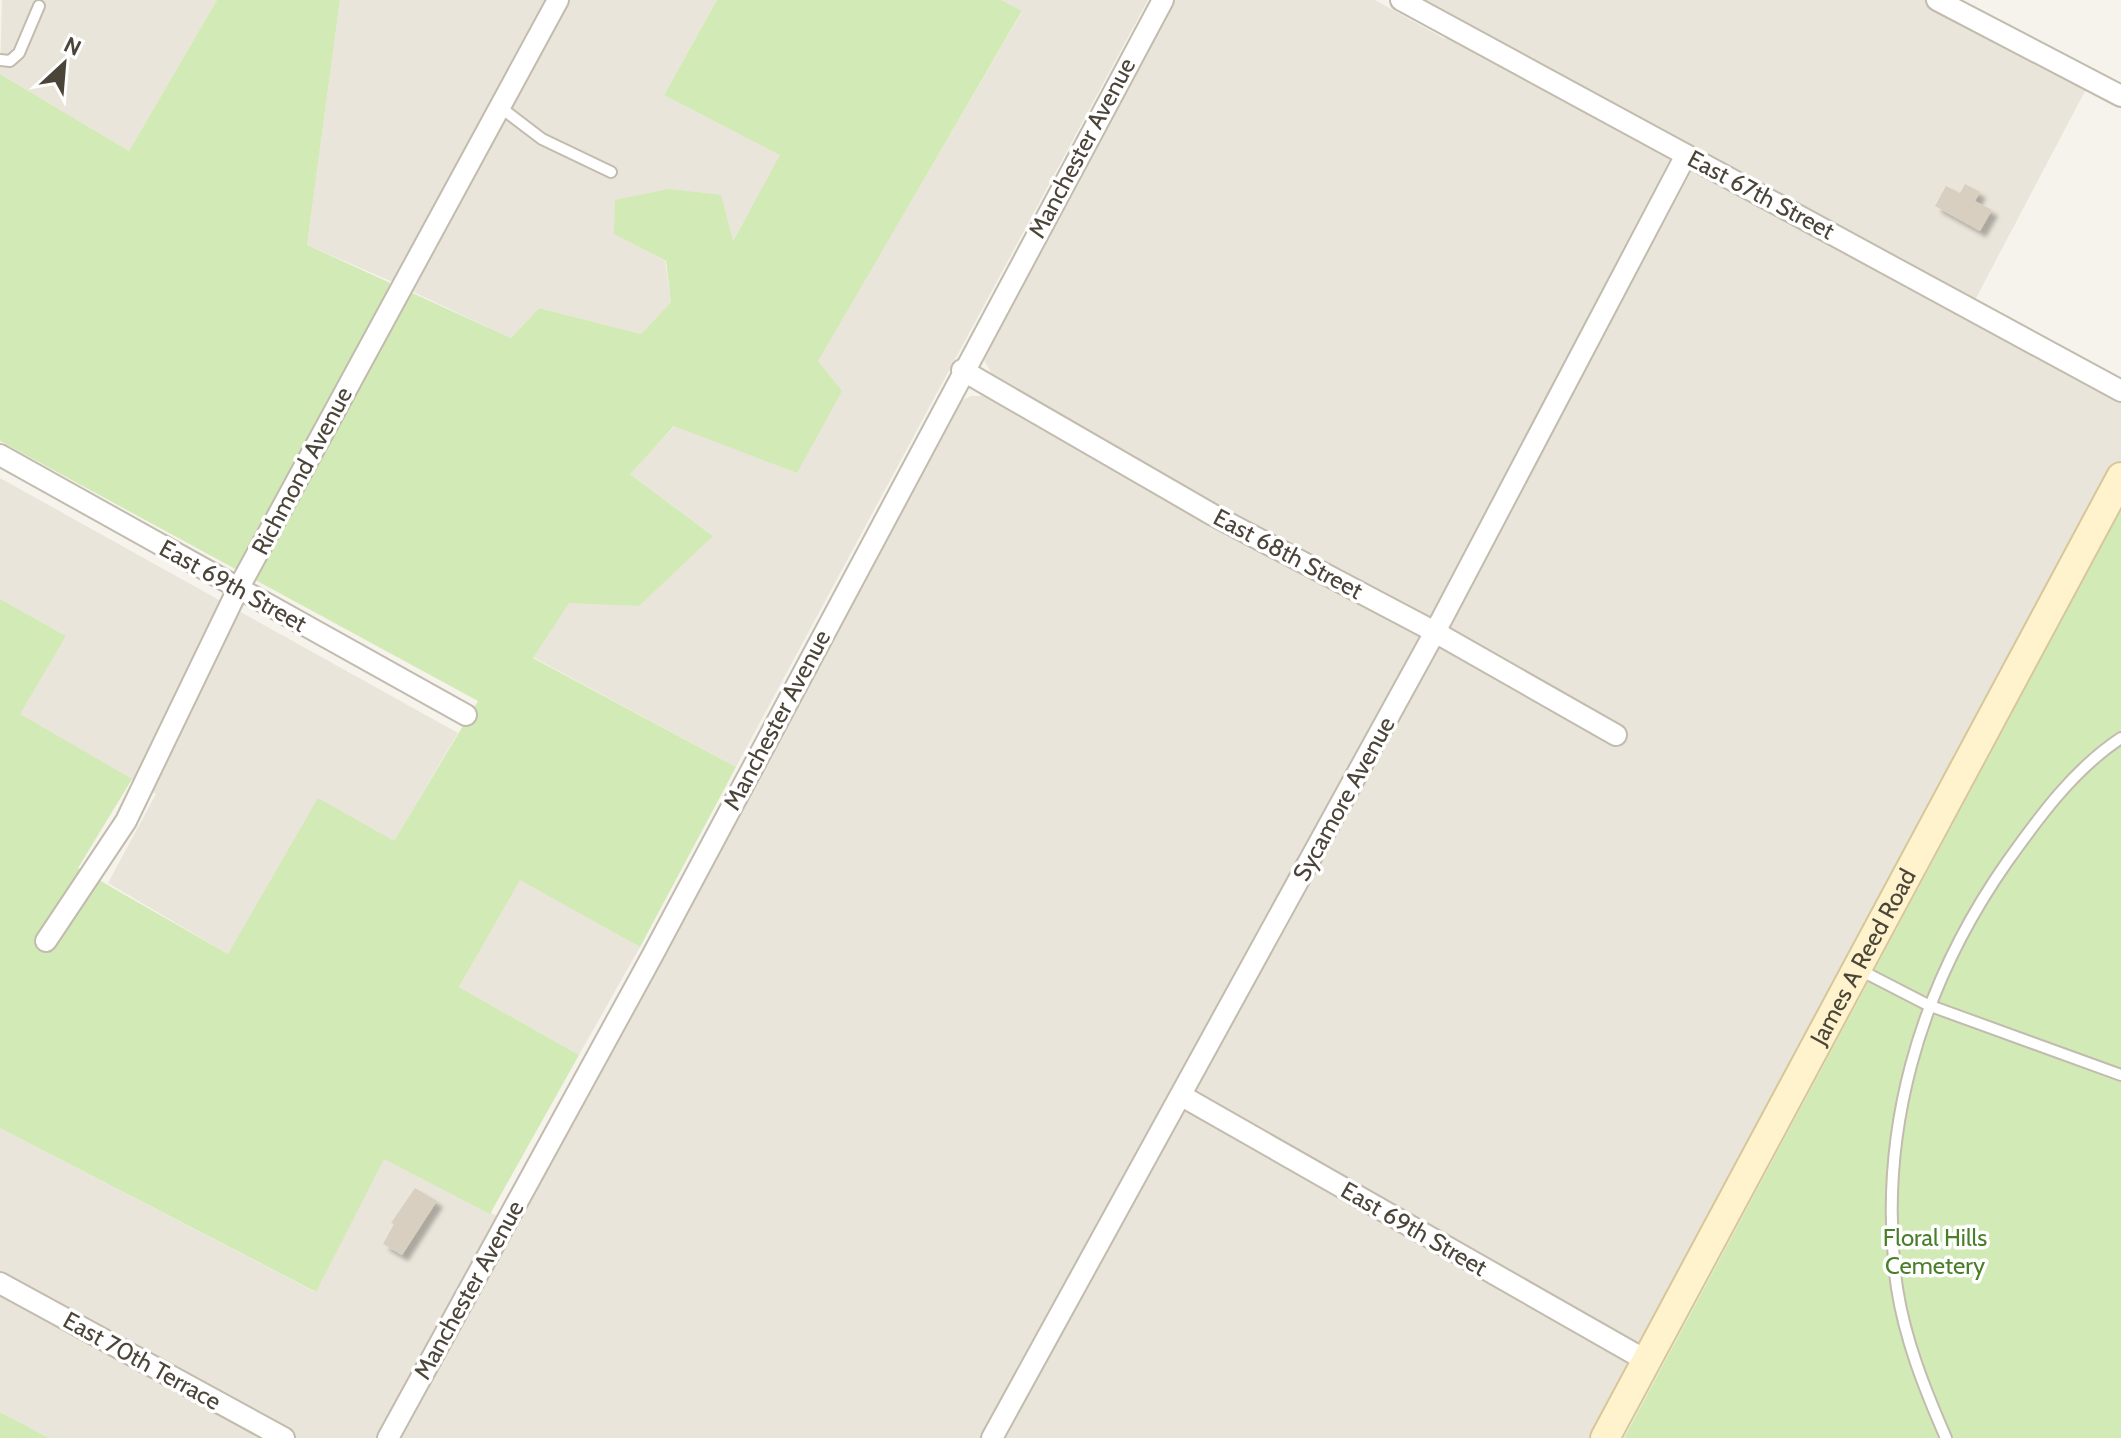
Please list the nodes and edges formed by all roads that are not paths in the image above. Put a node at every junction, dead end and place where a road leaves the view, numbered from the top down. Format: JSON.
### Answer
{"nodes":[{"id":1,"x":558,"y":0,"type":"edge"},
{"id":2,"x":1163,"y":0,"type":"edge"},
{"id":3,"x":1401,"y":0,"type":"edge"},
{"id":4,"x":1937,"y":0,"type":"edge"},
{"id":5,"x":39,"y":6,"type":"dead end"},
{"id":6,"x":0,"y":60,"type":"edge"},
{"id":7,"x":2121,"y":96,"type":"edge"},
{"id":8,"x":498,"y":106,"type":"junction"},
{"id":9,"x":1686,"y":155,"type":"junction"},
{"id":10,"x":611,"y":172,"type":"dead end"},
{"id":11,"x":962,"y":370,"type":"junction"},
{"id":12,"x":2121,"y":391,"type":"edge"},
{"id":13,"x":0,"y":455,"type":"edge"},
{"id":14,"x":2121,"y":477,"type":"edge"},
{"id":15,"x":238,"y":589,"type":"junction"},
{"id":16,"x":1435,"y":632,"type":"junction"},
{"id":17,"x":466,"y":715,"type":"dead end"},
{"id":18,"x":1616,"y":735,"type":"dead end"},
{"id":19,"x":2121,"y":738,"type":"edge"},
{"id":20,"x":46,"y":941,"type":"dead end"},
{"id":21,"x":1857,"y":969,"type":"junction"},
{"id":22,"x":1928,"y":1005,"type":"junction"},
{"id":23,"x":2121,"y":1075,"type":"edge"},
{"id":24,"x":1182,"y":1096,"type":"junction"},
{"id":25,"x":0,"y":1283,"type":"edge"},
{"id":26,"x":1647,"y":1361,"type":"junction"},
{"id":27,"x":284,"y":1438,"type":"edge"},
{"id":28,"x":388,"y":1438,"type":"edge"},
{"id":29,"x":992,"y":1438,"type":"edge"},
{"id":30,"x":1605,"y":1438,"type":"edge"},
{"id":31,"x":1946,"y":1438,"type":"edge"}],
"edges":[{"from":1,"to":8,"type":"street","name":"Richmond Avenue"},
{"from":2,"to":11,"type":"street","name":"Manchester Avenue"},
{"from":3,"to":9,"type":"street","name":"East 67th Street"},
{"from":4,"to":7,"type":"street"},
{"from":5,"to":6,"type":"lane"},
{"from":8,"to":10,"type":"lane"},
{"from":8,"to":15,"type":"street","name":"Richmond Avenue"},
{"from":9,"to":12,"type":"street","name":"East 67th Street"},
{"from":9,"to":16,"type":"street","name":"Sycamore Avenue"},
{"from":11,"to":16,"type":"street","name":"East 68th Street"},
{"from":11,"to":28,"type":"street","name":"Manchester Avenue"},
{"from":13,"to":15,"type":"street","name":"East 69th Street"},
{"from":14,"to":21,"type":"street","name":"James A Reed Road"},
{"from":15,"to":17,"type":"street","name":"East 69th Street"},
{"from":15,"to":20,"type":"street","name":"Richmond Avenue"},
{"from":16,"to":18,"type":"street","name":"East 68th Street"},
{"from":16,"to":24,"type":"street","name":"Sycamore Avenue"},
{"from":19,"to":22,"type":"lane"},
{"from":21,"to":22,"type":"lane"},
{"from":21,"to":26,"type":"street","name":"James A Reed Road"},
{"from":22,"to":23,"type":"lane"},
{"from":22,"to":31,"type":"lane"},
{"from":24,"to":26,"type":"street","name":"East 69th Street"},
{"from":24,"to":29,"type":"street","name":"Sycamore Avenue"},
{"from":25,"to":27,"type":"street","name":"East 70th Terrace"},
{"from":26,"to":30,"type":"street","name":"James A Reed Road"}]}
